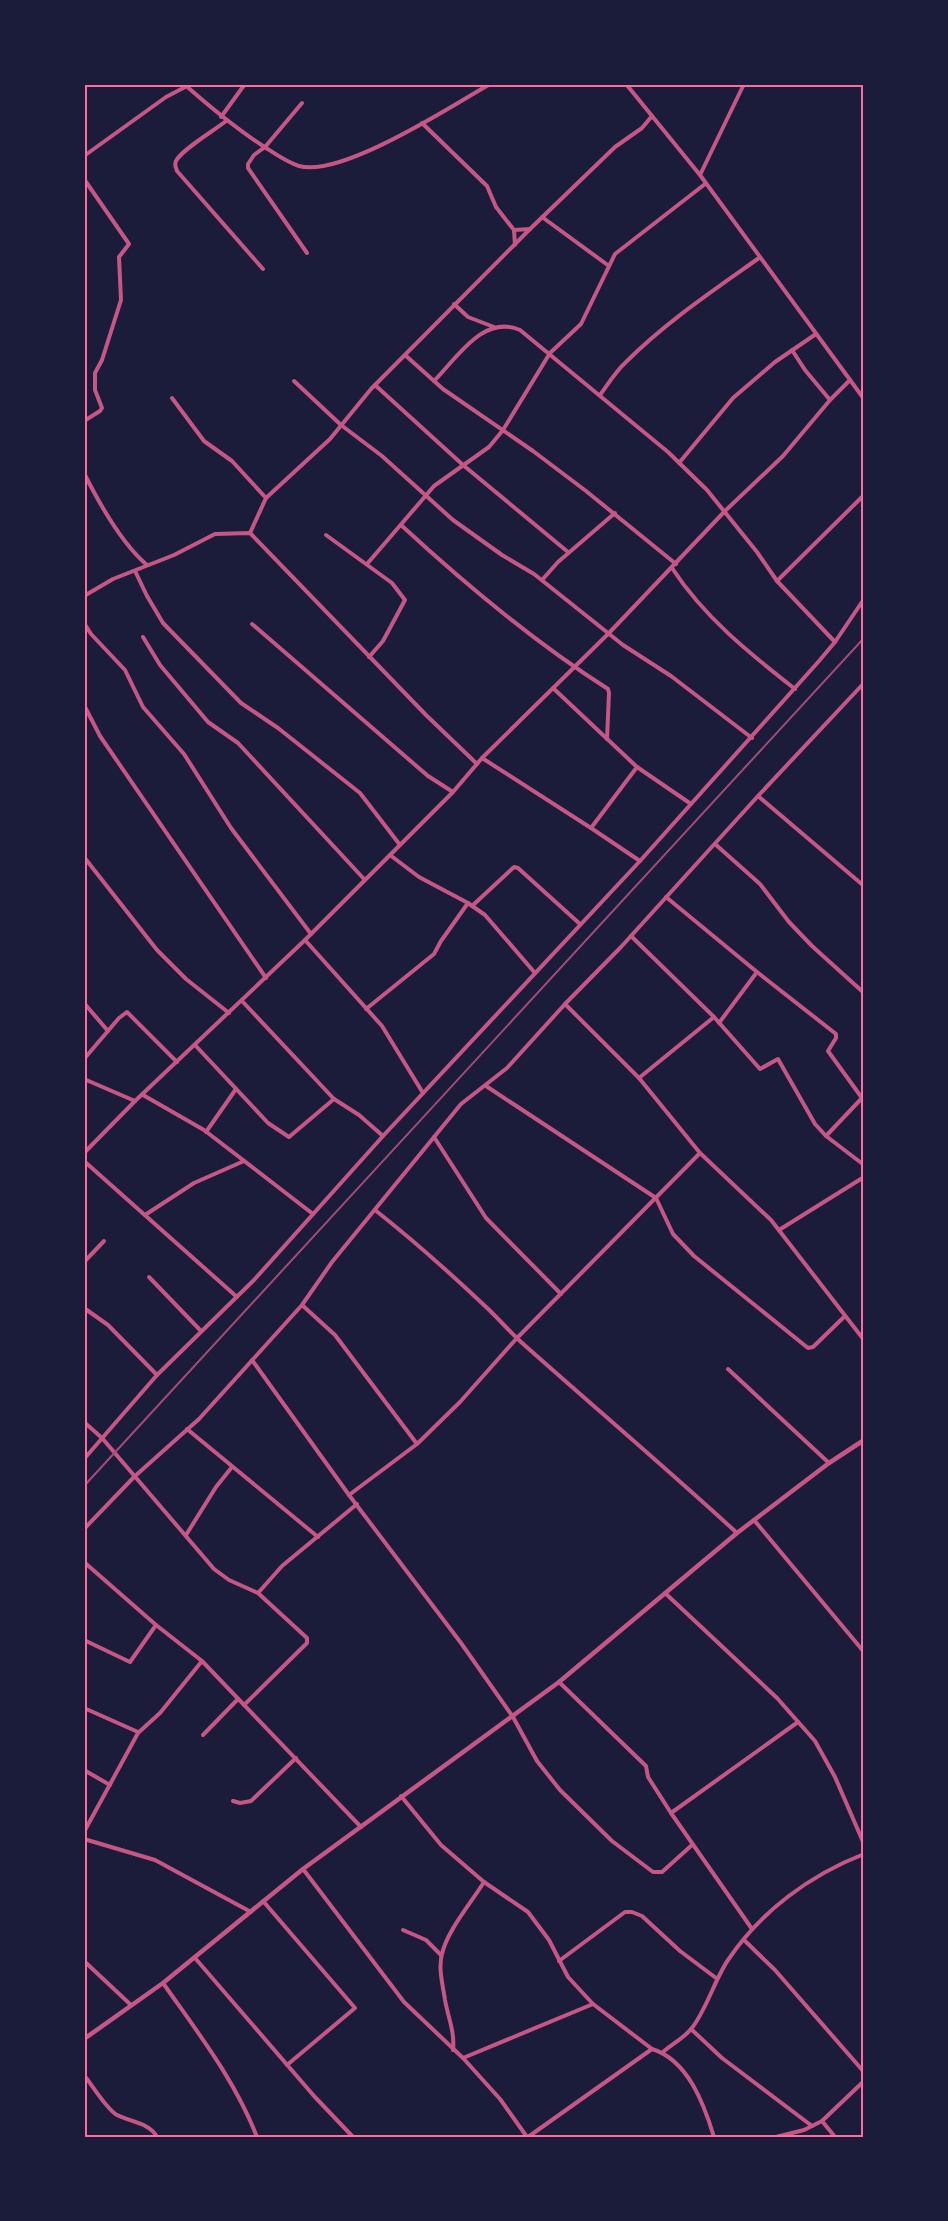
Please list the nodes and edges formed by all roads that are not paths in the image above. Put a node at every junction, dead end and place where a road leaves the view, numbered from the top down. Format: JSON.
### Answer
{"nodes":[{"id":1,"x":245,"y":84,"type":"edge"},
{"id":2,"x":490,"y":84,"type":"edge"},
{"id":3,"x":626,"y":84,"type":"edge"},
{"id":4,"x":744,"y":84,"type":"edge"},
{"id":5,"x":185,"y":85,"type":"edge"},
{"id":6,"x":302,"y":103,"type":"dead end"},
{"id":7,"x":652,"y":116,"type":"junction"},
{"id":8,"x":221,"y":117,"type":"junction"},
{"id":9,"x":226,"y":121,"type":"junction"},
{"id":10,"x":422,"y":123,"type":"junction"},
{"id":11,"x":265,"y":147,"type":"junction"},
{"id":12,"x":84,"y":156,"type":"edge"},
{"id":13,"x":700,"y":176,"type":"junction"},
{"id":14,"x":84,"y":179,"type":"edge"},
{"id":15,"x":705,"y":184,"type":"junction"},
{"id":16,"x":542,"y":217,"type":"junction"},
{"id":17,"x":530,"y":229,"type":"junction"},
{"id":18,"x":514,"y":230,"type":"junction"},
{"id":19,"x":515,"y":245,"type":"junction"},
{"id":20,"x":307,"y":253,"type":"dead end"},
{"id":21,"x":759,"y":258,"type":"junction"},
{"id":22,"x":609,"y":266,"type":"junction"},
{"id":23,"x":263,"y":269,"type":"dead end"},
{"id":24,"x":454,"y":304,"type":"junction"},
{"id":25,"x":495,"y":327,"type":"junction"},
{"id":26,"x":816,"y":334,"type":"junction"},
{"id":27,"x":792,"y":350,"type":"junction"},
{"id":28,"x":550,"y":353,"type":"junction"},
{"id":29,"x":405,"y":355,"type":"junction"},
{"id":30,"x":850,"y":380,"type":"junction"},
{"id":31,"x":294,"y":381,"type":"dead end"},
{"id":32,"x":434,"y":381,"type":"junction"},
{"id":33,"x":375,"y":385,"type":"junction"},
{"id":34,"x":600,"y":395,"type":"junction"},
{"id":35,"x":172,"y":398,"type":"dead end"},
{"id":36,"x":864,"y":399,"type":"edge"},
{"id":37,"x":830,"y":400,"type":"junction"},
{"id":38,"x":84,"y":421,"type":"edge"},
{"id":39,"x":341,"y":425,"type":"junction"},
{"id":40,"x":503,"y":430,"type":"junction"},
{"id":41,"x":679,"y":463,"type":"junction"},
{"id":42,"x":463,"y":465,"type":"junction"},
{"id":43,"x":84,"y":473,"type":"edge"},
{"id":44,"x":426,"y":495,"type":"junction"},
{"id":45,"x":864,"y":495,"type":"edge"},
{"id":46,"x":266,"y":498,"type":"junction"},
{"id":47,"x":725,"y":511,"type":"junction"},
{"id":48,"x":615,"y":513,"type":"junction"},
{"id":49,"x":401,"y":525,"type":"junction"},
{"id":50,"x":250,"y":532,"type":"junction"},
{"id":51,"x":326,"y":535,"type":"dead end"},
{"id":52,"x":568,"y":552,"type":"junction"},
{"id":53,"x":367,"y":564,"type":"junction"},
{"id":54,"x":676,"y":564,"type":"junction"},
{"id":55,"x":147,"y":565,"type":"junction"},
{"id":56,"x":672,"y":568,"type":"junction"},
{"id":57,"x":135,"y":571,"type":"junction"},
{"id":58,"x":542,"y":580,"type":"junction"},
{"id":59,"x":777,"y":580,"type":"junction"},
{"id":60,"x":84,"y":596,"type":"edge"},
{"id":61,"x":864,"y":599,"type":"edge"},
{"id":62,"x":84,"y":623,"type":"edge"},
{"id":63,"x":252,"y":624,"type":"dead end"},
{"id":64,"x":609,"y":633,"type":"junction"},
{"id":65,"x":144,"y":637,"type":"dead end"},
{"id":66,"x":835,"y":642,"type":"junction"},
{"id":67,"x":369,"y":657,"type":"junction"},
{"id":68,"x":574,"y":668,"type":"junction"},
{"id":69,"x":864,"y":683,"type":"edge"},
{"id":70,"x":553,"y":688,"type":"junction"},
{"id":71,"x":795,"y":689,"type":"junction"},
{"id":72,"x":84,"y":705,"type":"edge"},
{"id":73,"x":752,"y":738,"type":"junction"},
{"id":74,"x":607,"y":739,"type":"junction"},
{"id":75,"x":482,"y":758,"type":"junction"},
{"id":76,"x":477,"y":764,"type":"junction"},
{"id":77,"x":637,"y":767,"type":"junction"},
{"id":78,"x":453,"y":792,"type":"junction"},
{"id":79,"x":758,"y":796,"type":"junction"},
{"id":80,"x":691,"y":804,"type":"junction"},
{"id":81,"x":591,"y":828,"type":"junction"},
{"id":82,"x":715,"y":844,"type":"junction"},
{"id":83,"x":400,"y":845,"type":"junction"},
{"id":84,"x":390,"y":855,"type":"junction"},
{"id":85,"x":84,"y":857,"type":"edge"},
{"id":86,"x":640,"y":861,"type":"junction"},
{"id":87,"x":364,"y":879,"type":"junction"},
{"id":88,"x":864,"y":886,"type":"edge"},
{"id":89,"x":666,"y":897,"type":"junction"},
{"id":90,"x":470,"y":905,"type":"junction"},
{"id":91,"x":580,"y":924,"type":"junction"},
{"id":92,"x":311,"y":934,"type":"junction"},
{"id":93,"x":632,"y":936,"type":"junction"},
{"id":94,"x":305,"y":940,"type":"junction"},
{"id":95,"x":757,"y":972,"type":"junction"},
{"id":96,"x":535,"y":973,"type":"junction"},
{"id":97,"x":266,"y":978,"type":"junction"},
{"id":98,"x":864,"y":993,"type":"edge"},
{"id":99,"x":242,"y":1001,"type":"junction"},
{"id":100,"x":84,"y":1003,"type":"edge"},
{"id":101,"x":565,"y":1004,"type":"junction"},
{"id":102,"x":366,"y":1009,"type":"junction"},
{"id":103,"x":229,"y":1013,"type":"junction"},
{"id":104,"x":714,"y":1017,"type":"junction"},
{"id":105,"x":719,"y":1023,"type":"junction"},
{"id":106,"x":108,"y":1031,"type":"junction"},
{"id":107,"x":195,"y":1045,"type":"junction"},
{"id":108,"x":84,"y":1059,"type":"edge"},
{"id":109,"x":177,"y":1062,"type":"junction"},
{"id":110,"x":639,"y":1078,"type":"junction"},
{"id":111,"x":84,"y":1079,"type":"edge"},
{"id":112,"x":486,"y":1086,"type":"junction"},
{"id":113,"x":236,"y":1089,"type":"junction"},
{"id":114,"x":423,"y":1093,"type":"junction"},
{"id":115,"x":143,"y":1095,"type":"junction"},
{"id":116,"x":334,"y":1099,"type":"junction"},
{"id":117,"x":135,"y":1101,"type":"junction"},
{"id":118,"x":207,"y":1132,"type":"junction"},
{"id":119,"x":383,"y":1136,"type":"junction"},
{"id":120,"x":826,"y":1136,"type":"junction"},
{"id":121,"x":434,"y":1137,"type":"junction"},
{"id":122,"x":84,"y":1153,"type":"edge"},
{"id":123,"x":700,"y":1153,"type":"junction"},
{"id":124,"x":84,"y":1161,"type":"edge"},
{"id":125,"x":244,"y":1161,"type":"junction"},
{"id":126,"x":864,"y":1165,"type":"edge"},
{"id":127,"x":864,"y":1177,"type":"edge"},
{"id":128,"x":656,"y":1198,"type":"junction"},
{"id":129,"x":375,"y":1210,"type":"junction"},
{"id":130,"x":313,"y":1214,"type":"junction"},
{"id":131,"x":145,"y":1215,"type":"junction"},
{"id":132,"x":779,"y":1230,"type":"junction"},
{"id":133,"x":104,"y":1241,"type":"dead end"},
{"id":134,"x":84,"y":1262,"type":"edge"},
{"id":135,"x":149,"y":1277,"type":"dead end"},
{"id":136,"x":561,"y":1294,"type":"junction"},
{"id":137,"x":237,"y":1297,"type":"junction"},
{"id":138,"x":302,"y":1305,"type":"junction"},
{"id":139,"x":84,"y":1308,"type":"edge"},
{"id":140,"x":845,"y":1316,"type":"junction"},
{"id":141,"x":201,"y":1331,"type":"junction"},
{"id":142,"x":517,"y":1338,"type":"junction"},
{"id":143,"x":864,"y":1340,"type":"edge"},
{"id":144,"x":252,"y":1360,"type":"junction"},
{"id":145,"x":728,"y":1369,"type":"dead end"},
{"id":146,"x":157,"y":1375,"type":"junction"},
{"id":147,"x":84,"y":1422,"type":"edge"},
{"id":148,"x":187,"y":1429,"type":"junction"},
{"id":149,"x":102,"y":1438,"type":"junction"},
{"id":150,"x":864,"y":1440,"type":"edge"},
{"id":151,"x":417,"y":1444,"type":"junction"},
{"id":152,"x":84,"y":1459,"type":"edge"},
{"id":153,"x":829,"y":1463,"type":"junction"},
{"id":154,"x":232,"y":1467,"type":"junction"},
{"id":155,"x":134,"y":1476,"type":"junction"},
{"id":156,"x":349,"y":1495,"type":"junction"},
{"id":157,"x":357,"y":1504,"type":"junction"},
{"id":158,"x":754,"y":1520,"type":"junction"},
{"id":159,"x":84,"y":1529,"type":"edge"},
{"id":160,"x":737,"y":1533,"type":"junction"},
{"id":161,"x":186,"y":1535,"type":"junction"},
{"id":162,"x":318,"y":1536,"type":"junction"},
{"id":163,"x":84,"y":1562,"type":"edge"},
{"id":164,"x":258,"y":1593,"type":"junction"},
{"id":165,"x":665,"y":1593,"type":"junction"},
{"id":166,"x":156,"y":1625,"type":"junction"},
{"id":167,"x":84,"y":1640,"type":"edge"},
{"id":168,"x":864,"y":1652,"type":"edge"},
{"id":169,"x":202,"y":1661,"type":"junction"},
{"id":170,"x":559,"y":1682,"type":"junction"},
{"id":171,"x":238,"y":1699,"type":"junction"},
{"id":172,"x":244,"y":1705,"type":"junction"},
{"id":173,"x":84,"y":1708,"type":"edge"},
{"id":174,"x":513,"y":1717,"type":"junction"},
{"id":175,"x":798,"y":1722,"type":"junction"},
{"id":176,"x":138,"y":1732,"type":"junction"},
{"id":177,"x":203,"y":1735,"type":"dead end"},
{"id":178,"x":296,"y":1758,"type":"junction"},
{"id":179,"x":84,"y":1770,"type":"edge"},
{"id":180,"x":110,"y":1785,"type":"junction"},
{"id":181,"x":401,"y":1796,"type":"junction"},
{"id":182,"x":233,"y":1801,"type":"dead end"},
{"id":183,"x":670,"y":1813,"type":"junction"},
{"id":184,"x":361,"y":1827,"type":"junction"},
{"id":185,"x":84,"y":1832,"type":"edge"},
{"id":186,"x":84,"y":1839,"type":"edge"},
{"id":187,"x":864,"y":1844,"type":"edge"},
{"id":188,"x":692,"y":1845,"type":"junction"},
{"id":189,"x":864,"y":1854,"type":"edge"},
{"id":190,"x":303,"y":1869,"type":"junction"},
{"id":191,"x":484,"y":1882,"type":"junction"},
{"id":192,"x":263,"y":1901,"type":"junction"},
{"id":193,"x":251,"y":1912,"type":"junction"},
{"id":194,"x":752,"y":1929,"type":"junction"},
{"id":195,"x":403,"y":1930,"type":"dead end"},
{"id":196,"x":744,"y":1940,"type":"junction"},
{"id":197,"x":441,"y":1955,"type":"junction"},
{"id":198,"x":195,"y":1958,"type":"junction"},
{"id":199,"x":84,"y":1961,"type":"edge"},
{"id":200,"x":559,"y":1961,"type":"junction"},
{"id":201,"x":716,"y":1978,"type":"junction"},
{"id":202,"x":163,"y":1983,"type":"junction"},
{"id":203,"x":593,"y":2004,"type":"junction"},
{"id":204,"x":131,"y":2005,"type":"junction"},
{"id":205,"x":692,"y":2029,"type":"junction"},
{"id":206,"x":84,"y":2039,"type":"edge"},
{"id":207,"x":652,"y":2049,"type":"junction"},
{"id":208,"x":453,"y":2050,"type":"junction"},
{"id":209,"x":663,"y":2052,"type":"junction"},
{"id":210,"x":463,"y":2058,"type":"junction"},
{"id":211,"x":287,"y":2065,"type":"junction"},
{"id":212,"x":864,"y":2072,"type":"edge"},
{"id":213,"x":84,"y":2075,"type":"edge"},
{"id":214,"x":864,"y":2081,"type":"edge"},
{"id":215,"x":822,"y":2121,"type":"junction"},
{"id":216,"x":812,"y":2126,"type":"junction"},
{"id":217,"x":157,"y":2137,"type":"edge"},
{"id":218,"x":257,"y":2137,"type":"edge"},
{"id":219,"x":353,"y":2137,"type":"edge"},
{"id":220,"x":527,"y":2137,"type":"edge"},
{"id":221,"x":714,"y":2137,"type":"edge"},
{"id":222,"x":776,"y":2137,"type":"edge"},
{"id":223,"x":835,"y":2137,"type":"edge"}],
"edges":[{"from":1,"to":8,"type":"street"},
{"from":2,"to":10,"type":"street"},
{"from":3,"to":7,"type":"street"},
{"from":4,"to":13,"type":"street"},
{"from":5,"to":8,"type":"street"},
{"from":5,"to":12,"type":"street"},
{"from":6,"to":11,"type":"street"},
{"from":7,"to":13,"type":"street"},
{"from":7,"to":16,"type":"street"},
{"from":8,"to":9,"type":"street"},
{"from":9,"to":11,"type":"street"},
{"from":9,"to":23,"type":"street"},
{"from":10,"to":11,"type":"street"},
{"from":10,"to":18,"type":"street"},
{"from":11,"to":20,"type":"street"},
{"from":13,"to":15,"type":"street"},
{"from":14,"to":38,"type":"street"},
{"from":15,"to":21,"type":"street"},
{"from":15,"to":22,"type":"street"},
{"from":16,"to":17,"type":"street"},
{"from":16,"to":22,"type":"street"},
{"from":17,"to":18,"type":"street"},
{"from":17,"to":19,"type":"street"},
{"from":18,"to":19,"type":"street"},
{"from":19,"to":24,"type":"street"},
{"from":21,"to":26,"type":"street"},
{"from":21,"to":34,"type":"street"},
{"from":22,"to":28,"type":"street"},
{"from":24,"to":25,"type":"street"},
{"from":24,"to":29,"type":"street"},
{"from":25,"to":28,"type":"street"},
{"from":25,"to":32,"type":"street"},
{"from":26,"to":27,"type":"street"},
{"from":26,"to":30,"type":"street"},
{"from":27,"to":37,"type":"street"},
{"from":27,"to":41,"type":"street"},
{"from":28,"to":34,"type":"street"},
{"from":28,"to":40,"type":"street"},
{"from":29,"to":32,"type":"street"},
{"from":29,"to":33,"type":"street"},
{"from":30,"to":36,"type":"street"},
{"from":30,"to":37,"type":"street"},
{"from":31,"to":39,"type":"street"},
{"from":32,"to":40,"type":"street"},
{"from":33,"to":39,"type":"street"},
{"from":33,"to":42,"type":"street"},
{"from":34,"to":41,"type":"street"},
{"from":35,"to":46,"type":"street"},
{"from":37,"to":47,"type":"street"},
{"from":39,"to":44,"type":"street"},
{"from":39,"to":46,"type":"street"},
{"from":40,"to":42,"type":"street"},
{"from":40,"to":48,"type":"street"},
{"from":41,"to":47,"type":"street"},
{"from":42,"to":44,"type":"street"},
{"from":42,"to":52,"type":"street"},
{"from":43,"to":55,"type":"street"},
{"from":44,"to":49,"type":"street"},
{"from":44,"to":58,"type":"street"},
{"from":45,"to":59,"type":"street"},
{"from":46,"to":50,"type":"street"},
{"from":47,"to":54,"type":"street"},
{"from":47,"to":59,"type":"street"},
{"from":48,"to":52,"type":"street"},
{"from":48,"to":54,"type":"street"},
{"from":49,"to":53,"type":"street"},
{"from":49,"to":68,"type":"street"},
{"from":50,"to":55,"type":"street"},
{"from":50,"to":67,"type":"street"},
{"from":51,"to":53,"type":"street"},
{"from":52,"to":58,"type":"street"},
{"from":53,"to":67,"type":"street"},
{"from":54,"to":56,"type":"street"},
{"from":55,"to":57,"type":"street"},
{"from":56,"to":64,"type":"street"},
{"from":56,"to":71,"type":"street"},
{"from":57,"to":60,"type":"street"},
{"from":57,"to":83,"type":"street"},
{"from":58,"to":64,"type":"street"},
{"from":59,"to":66,"type":"street"},
{"from":61,"to":66,"type":"street"},
{"from":62,"to":92,"type":"street"},
{"from":63,"to":78,"type":"street"},
{"from":64,"to":68,"type":"street"},
{"from":64,"to":73,"type":"street"},
{"from":65,"to":87,"type":"street"},
{"from":66,"to":71,"type":"street"},
{"from":67,"to":76,"type":"street"},
{"from":68,"to":70,"type":"street"},
{"from":68,"to":74,"type":"street"},
{"from":69,"to":79,"type":"street"},
{"from":70,"to":74,"type":"street"},
{"from":70,"to":75,"type":"street"},
{"from":71,"to":73,"type":"street"},
{"from":72,"to":97,"type":"street"},
{"from":73,"to":80,"type":"street"},
{"from":74,"to":77,"type":"street"},
{"from":75,"to":76,"type":"street"},
{"from":75,"to":81,"type":"street"},
{"from":76,"to":78,"type":"street"},
{"from":77,"to":80,"type":"street"},
{"from":77,"to":81,"type":"street"},
{"from":78,"to":83,"type":"street"},
{"from":79,"to":82,"type":"street"},
{"from":79,"to":88,"type":"street"},
{"from":80,"to":86,"type":"street"},
{"from":81,"to":86,"type":"street"},
{"from":82,"to":89,"type":"street"},
{"from":82,"to":98,"type":"street"},
{"from":83,"to":84,"type":"street"},
{"from":84,"to":87,"type":"street"},
{"from":84,"to":90,"type":"street"},
{"from":85,"to":103,"type":"street"},
{"from":86,"to":91,"type":"street"},
{"from":87,"to":92,"type":"street"},
{"from":89,"to":93,"type":"street"},
{"from":89,"to":95,"type":"street"},
{"from":90,"to":91,"type":"street"},
{"from":90,"to":96,"type":"street"},
{"from":90,"to":102,"type":"street"},
{"from":91,"to":96,"type":"street"},
{"from":92,"to":94,"type":"street"},
{"from":93,"to":101,"type":"street"},
{"from":93,"to":104,"type":"street"},
{"from":94,"to":97,"type":"street"},
{"from":94,"to":102,"type":"street"},
{"from":95,"to":105,"type":"street"},
{"from":95,"to":120,"type":"street"},
{"from":96,"to":114,"type":"street"},
{"from":97,"to":99,"type":"street"},
{"from":99,"to":103,"type":"street"},
{"from":99,"to":116,"type":"street"},
{"from":100,"to":106,"type":"street"},
{"from":101,"to":110,"type":"street"},
{"from":101,"to":112,"type":"street"},
{"from":102,"to":114,"type":"street"},
{"from":103,"to":107,"type":"street"},
{"from":104,"to":105,"type":"street"},
{"from":104,"to":110,"type":"street"},
{"from":105,"to":120,"type":"street"},
{"from":106,"to":108,"type":"street"},
{"from":106,"to":109,"type":"street"},
{"from":107,"to":109,"type":"street"},
{"from":107,"to":113,"type":"street"},
{"from":109,"to":115,"type":"street"},
{"from":110,"to":123,"type":"street"},
{"from":111,"to":117,"type":"street"},
{"from":112,"to":121,"type":"street"},
{"from":112,"to":128,"type":"street"},
{"from":113,"to":116,"type":"street"},
{"from":113,"to":118,"type":"street"},
{"from":114,"to":119,"type":"street"},
{"from":115,"to":117,"type":"street"},
{"from":115,"to":118,"type":"street"},
{"from":116,"to":119,"type":"street"},
{"from":117,"to":122,"type":"street"},
{"from":118,"to":125,"type":"street"},
{"from":119,"to":130,"type":"street"},
{"from":120,"to":126,"type":"street"},
{"from":121,"to":129,"type":"street"},
{"from":121,"to":136,"type":"street"},
{"from":123,"to":128,"type":"street"},
{"from":123,"to":132,"type":"street"},
{"from":124,"to":131,"type":"street"},
{"from":125,"to":130,"type":"street"},
{"from":125,"to":131,"type":"street"},
{"from":127,"to":132,"type":"street"},
{"from":128,"to":136,"type":"street"},
{"from":128,"to":140,"type":"street"},
{"from":129,"to":138,"type":"street"},
{"from":129,"to":142,"type":"street"},
{"from":130,"to":137,"type":"street"},
{"from":131,"to":137,"type":"street"},
{"from":132,"to":140,"type":"street"},
{"from":133,"to":134,"type":"street"},
{"from":135,"to":141,"type":"street"},
{"from":136,"to":142,"type":"street"},
{"from":137,"to":141,"type":"street"},
{"from":138,"to":144,"type":"street"},
{"from":138,"to":151,"type":"street"},
{"from":139,"to":146,"type":"street"},
{"from":140,"to":143,"type":"street"},
{"from":141,"to":146,"type":"street"},
{"from":142,"to":151,"type":"street"},
{"from":142,"to":160,"type":"street"},
{"from":144,"to":148,"type":"street"},
{"from":144,"to":156,"type":"street"},
{"from":145,"to":153,"type":"street"},
{"from":146,"to":149,"type":"street"},
{"from":147,"to":149,"type":"street"},
{"from":148,"to":154,"type":"street"},
{"from":148,"to":155,"type":"street"},
{"from":149,"to":152,"type":"street"},
{"from":149,"to":155,"type":"street"},
{"from":150,"to":153,"type":"street"},
{"from":151,"to":156,"type":"street"},
{"from":153,"to":158,"type":"street"},
{"from":154,"to":161,"type":"street"},
{"from":154,"to":162,"type":"street"},
{"from":155,"to":159,"type":"street"},
{"from":155,"to":161,"type":"street"},
{"from":156,"to":157,"type":"street"},
{"from":157,"to":162,"type":"street"},
{"from":157,"to":174,"type":"street"},
{"from":158,"to":160,"type":"street"},
{"from":158,"to":168,"type":"street"},
{"from":160,"to":165,"type":"street"},
{"from":161,"to":164,"type":"street"},
{"from":162,"to":164,"type":"street"},
{"from":163,"to":166,"type":"street"},
{"from":164,"to":172,"type":"street"},
{"from":165,"to":170,"type":"street"},
{"from":165,"to":175,"type":"street"},
{"from":166,"to":167,"type":"street"},
{"from":166,"to":169,"type":"street"},
{"from":169,"to":171,"type":"street"},
{"from":169,"to":176,"type":"street"},
{"from":170,"to":174,"type":"street"},
{"from":170,"to":183,"type":"street"},
{"from":171,"to":172,"type":"street"},
{"from":171,"to":177,"type":"street"},
{"from":172,"to":178,"type":"street"},
{"from":173,"to":176,"type":"street"},
{"from":174,"to":181,"type":"street"},
{"from":174,"to":188,"type":"street"},
{"from":175,"to":183,"type":"street"},
{"from":175,"to":187,"type":"street"},
{"from":176,"to":180,"type":"street"},
{"from":178,"to":182,"type":"street"},
{"from":178,"to":184,"type":"street"},
{"from":179,"to":180,"type":"street"},
{"from":180,"to":185,"type":"street"},
{"from":181,"to":184,"type":"street"},
{"from":181,"to":191,"type":"street"},
{"from":183,"to":188,"type":"street"},
{"from":184,"to":190,"type":"street"},
{"from":186,"to":193,"type":"street"},
{"from":188,"to":194,"type":"street"},
{"from":189,"to":194,"type":"street"},
{"from":190,"to":192,"type":"street"},
{"from":190,"to":208,"type":"street"},
{"from":191,"to":197,"type":"street"},
{"from":191,"to":200,"type":"street"},
{"from":192,"to":193,"type":"street"},
{"from":192,"to":211,"type":"street"},
{"from":193,"to":198,"type":"street"},
{"from":194,"to":196,"type":"street"},
{"from":195,"to":197,"type":"street"},
{"from":196,"to":201,"type":"street"},
{"from":196,"to":212,"type":"street"},
{"from":197,"to":208,"type":"street"},
{"from":198,"to":202,"type":"street"},
{"from":198,"to":211,"type":"street"},
{"from":199,"to":204,"type":"street"},
{"from":200,"to":201,"type":"street"},
{"from":200,"to":203,"type":"street"},
{"from":201,"to":205,"type":"street"},
{"from":202,"to":204,"type":"street"},
{"from":202,"to":218,"type":"street"},
{"from":203,"to":207,"type":"street"},
{"from":203,"to":210,"type":"street"},
{"from":204,"to":206,"type":"street"},
{"from":205,"to":209,"type":"street"},
{"from":205,"to":216,"type":"street"},
{"from":207,"to":209,"type":"street"},
{"from":207,"to":220,"type":"street"},
{"from":208,"to":210,"type":"street"},
{"from":209,"to":221,"type":"street"},
{"from":210,"to":220,"type":"street"},
{"from":211,"to":219,"type":"street"},
{"from":213,"to":217,"type":"street"},
{"from":214,"to":215,"type":"street"},
{"from":215,"to":216,"type":"street"},
{"from":215,"to":223,"type":"street"},
{"from":216,"to":222,"type":"street"}]}
